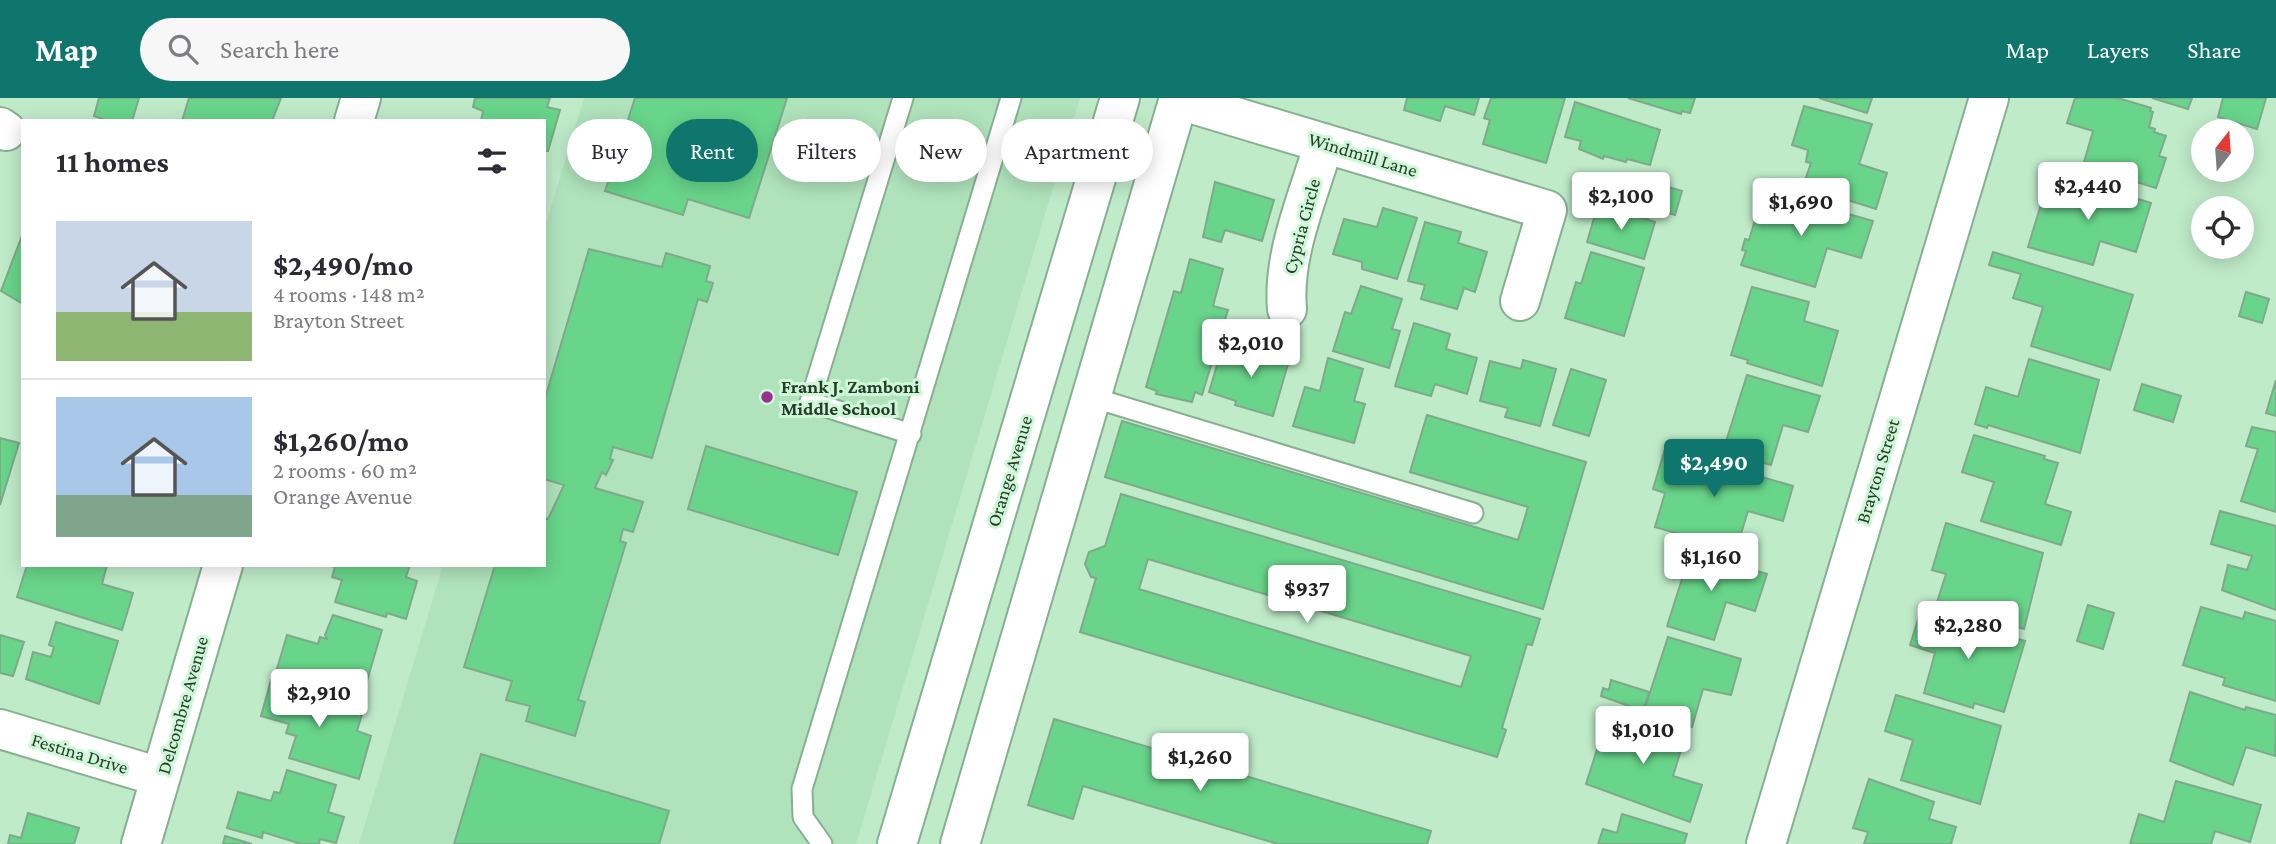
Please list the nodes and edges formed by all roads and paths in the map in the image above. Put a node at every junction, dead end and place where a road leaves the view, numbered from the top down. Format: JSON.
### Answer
{"nodes":[{"id":1,"x":361,"y":98,"type":"edge"},
{"id":2,"x":903,"y":98,"type":"edge"},
{"id":3,"x":1011,"y":98,"type":"edge"},
{"id":4,"x":1120,"y":98,"type":"edge"},
{"id":5,"x":1989,"y":98,"type":"edge"},
{"id":6,"x":1179,"y":99,"type":"edge"},
{"id":7,"x":355,"y":119,"type":"edge"},
{"id":8,"x":1324,"y":143,"type":"junction"},
{"id":9,"x":1520,"y":301,"type":"dead end"},
{"id":10,"x":1287,"y":309,"type":"dead end"},
{"id":11,"x":1091,"y":397,"type":"junction"},
{"id":12,"x":911,"y":434,"type":"junction"},
{"id":13,"x":1473,"y":513,"type":"dead end"},
{"id":14,"x":222,"y":567,"type":"edge"},
{"id":15,"x":0,"y":729,"type":"edge"},
{"id":16,"x":160,"y":777,"type":"junction"},
{"id":17,"x":141,"y":844,"type":"edge"},
{"id":18,"x":822,"y":844,"type":"edge"},
{"id":19,"x":897,"y":844,"type":"edge"},
{"id":20,"x":960,"y":844,"type":"edge"},
{"id":21,"x":1766,"y":844,"type":"edge"}],
"edges":[{"from":1,"to":7,"type":"street"},
{"from":2,"to":12,"type":"lane"},
{"from":3,"to":12,"type":"lane"},
{"from":4,"to":19,"type":"street","name":"Orange Avenue"},
{"from":5,"to":21,"type":"street","name":"Brayton Street"},
{"from":6,"to":8,"type":"street","name":"Windmill Lane"},
{"from":6,"to":11,"type":"street"},
{"from":8,"to":9,"type":"street","name":"Windmill Lane"},
{"from":8,"to":10,"type":"street","name":"Cypria Circle"},
{"from":11,"to":13,"type":"lane"},
{"from":11,"to":20,"type":"street"},
{"from":12,"to":18,"type":"lane"},
{"from":14,"to":16,"type":"street","name":"Delcombre Avenue"},
{"from":15,"to":16,"type":"street","name":"Festina Drive"},
{"from":16,"to":17,"type":"street","name":"Delcombre Avenue"}]}
